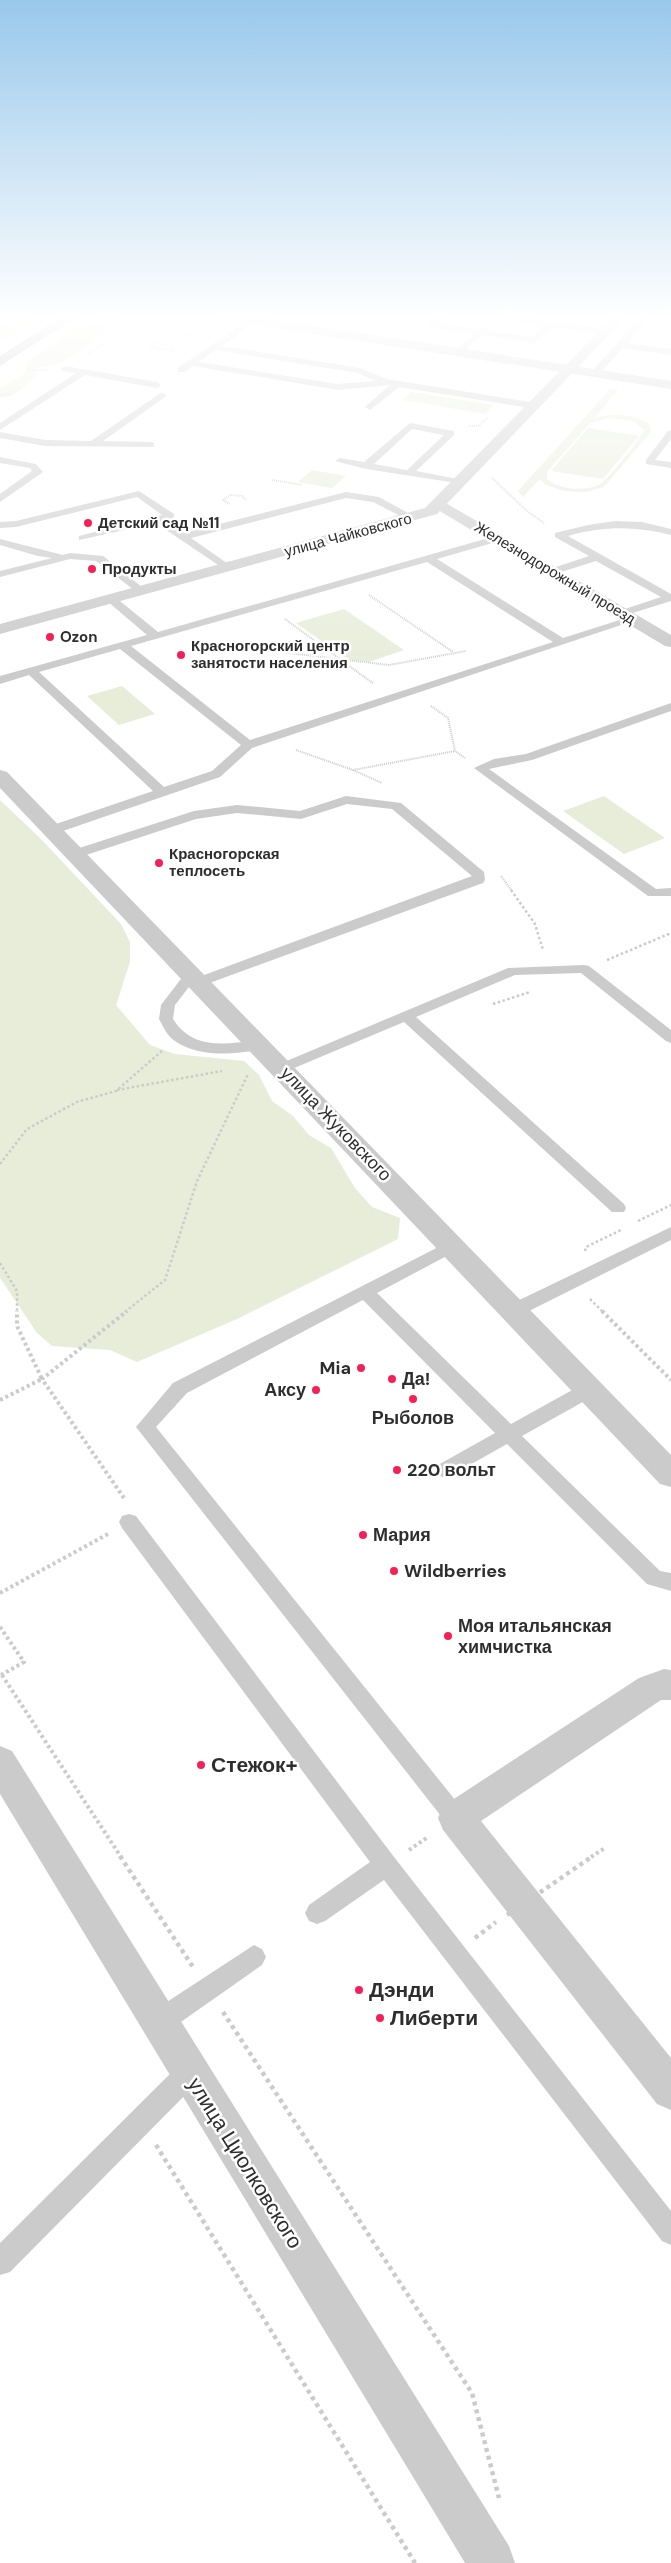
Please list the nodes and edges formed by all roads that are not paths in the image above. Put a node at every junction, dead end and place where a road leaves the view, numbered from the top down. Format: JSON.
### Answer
{"nodes":[{"id":1,"x":0,"y":435,"type":"edge"},
{"id":2,"x":106,"y":435,"type":"edge"},
{"id":3,"x":401,"y":435,"type":"edge"},
{"id":4,"x":449,"y":435,"type":"edge"},
{"id":5,"x":507,"y":435,"type":"edge"},
{"id":6,"x":670,"y":435,"type":"edge"},
{"id":7,"x":93,"y":444,"type":"junction"},
{"id":8,"x":151,"y":445,"type":"dead end"},
{"id":9,"x":0,"y":460,"type":"edge"},
{"id":10,"x":340,"y":461,"type":"dead end"},
{"id":11,"x":671,"y":465,"type":"edge"},
{"id":12,"x":366,"y":466,"type":"junction"},
{"id":13,"x":409,"y":473,"type":"junction"},
{"id":14,"x":460,"y":482,"type":"junction"},
{"id":15,"x":1,"y":498,"type":"edge"},
{"id":16,"x":439,"y":504,"type":"junction"},
{"id":17,"x":412,"y":518,"type":"junction"},
{"id":18,"x":157,"y":519,"type":"junction"},
{"id":19,"x":0,"y":524,"type":"edge"},
{"id":20,"x":671,"y":532,"type":"edge"},
{"id":21,"x":182,"y":537,"type":"junction"},
{"id":22,"x":83,"y":538,"type":"dead end"},
{"id":23,"x":499,"y":538,"type":"junction"},
{"id":24,"x":0,"y":542,"type":"edge"},
{"id":25,"x":70,"y":556,"type":"junction"},
{"id":26,"x":598,"y":557,"type":"junction"},
{"id":27,"x":429,"y":558,"type":"junction"},
{"id":28,"x":227,"y":568,"type":"junction"},
{"id":29,"x":554,"y":571,"type":"junction"},
{"id":30,"x":0,"y":574,"type":"edge"},
{"id":31,"x":142,"y":591,"type":"junction"},
{"id":32,"x":111,"y":599,"type":"junction"},
{"id":33,"x":628,"y":616,"type":"junction"},
{"id":34,"x":0,"y":629,"type":"edge"},
{"id":35,"x":156,"y":636,"type":"junction"},
{"id":36,"x":562,"y":642,"type":"junction"},
{"id":37,"x":671,"y":642,"type":"edge"},
{"id":38,"x":122,"y":645,"type":"junction"},
{"id":39,"x":31,"y":671,"type":"junction"},
{"id":40,"x":0,"y":680,"type":"edge"},
{"id":41,"x":671,"y":707,"type":"edge"},
{"id":42,"x":248,"y":745,"type":"junction"},
{"id":43,"x":0,"y":776,"type":"edge"},
{"id":44,"x":163,"y":793,"type":"junction"},
{"id":45,"x":52,"y":830,"type":"junction"},
{"id":46,"x":75,"y":854,"type":"junction"},
{"id":47,"x":671,"y":892,"type":"edge"},
{"id":48,"x":196,"y":978,"type":"junction"},
{"id":49,"x":406,"y":1016,"type":"junction"},
{"id":50,"x":671,"y":1038,"type":"edge"},
{"id":51,"x":256,"y":1056,"type":"junction"},
{"id":52,"x":282,"y":1068,"type":"junction"},
{"id":53,"x":618,"y":1208,"type":"dead end"},
{"id":54,"x":671,"y":1233,"type":"edge"},
{"id":55,"x":452,"y":1246,"type":"junction"},
{"id":56,"x":364,"y":1291,"type":"junction"},
{"id":57,"x":515,"y":1310,"type":"junction"},
{"id":58,"x":590,"y":1390,"type":"junction"},
{"id":59,"x":510,"y":1434,"type":"junction"},
{"id":60,"x":445,"y":1470,"type":"dead end"},
{"id":61,"x":671,"y":1474,"type":"edge"},
{"id":62,"x":129,"y":1522,"type":"road end"},
{"id":63,"x":671,"y":1582,"type":"edge"},
{"id":64,"x":671,"y":1685,"type":"edge"},
{"id":65,"x":0,"y":1762,"type":"edge"},
{"id":66,"x":456,"y":1818,"type":"junction"},
{"id":67,"x":386,"y":1865,"type":"junction"},
{"id":68,"x":317,"y":1913,"type":"dead end"},
{"id":69,"x":254,"y":1956,"type":"dead end"},
{"id":70,"x":159,"y":2022,"type":"junction"},
{"id":71,"x":189,"y":2073,"type":"junction"},
{"id":72,"x":671,"y":2090,"type":"edge"},
{"id":73,"x":671,"y":2232,"type":"edge"},
{"id":74,"x":0,"y":2262,"type":"edge"},
{"id":75,"x":492,"y":2563,"type":"edge"}],
"edges":[{"from":1,"to":7,"type":"lane"},
{"from":2,"to":7,"type":"lane"},
{"from":3,"to":12,"type":"lane"},
{"from":4,"to":13,"type":"lane"},
{"from":5,"to":14,"type":"street","name":"улица Чайковского"},
{"from":6,"to":11,"type":"lane"},
{"from":7,"to":8,"type":"lane"},
{"from":9,"to":15,"type":"lane"},
{"from":10,"to":12,"type":"lane"},
{"from":12,"to":13,"type":"lane"},
{"from":13,"to":14,"type":"lane"},
{"from":14,"to":16,"type":"street","name":"улица Чайковского"},
{"from":16,"to":17,"type":"street","name":"улица Чайковского"},
{"from":16,"to":23,"type":"street","name":"Железнодорожный проезд"},
{"from":17,"to":21,"type":"lane"},
{"from":17,"to":28,"type":"street","name":"улица Чайковского"},
{"from":18,"to":19,"type":"lane"},
{"from":18,"to":21,"type":"lane"},
{"from":18,"to":22,"type":"lane"},
{"from":20,"to":26,"type":"lane"},
{"from":21,"to":28,"type":"lane"},
{"from":23,"to":27,"type":"lane"},
{"from":23,"to":29,"type":"street","name":"Железнодорожный проезд"},
{"from":24,"to":25,"type":"lane"},
{"from":25,"to":30,"type":"lane"},
{"from":25,"to":31,"type":"lane"},
{"from":26,"to":29,"type":"lane"},
{"from":26,"to":33,"type":"lane"},
{"from":27,"to":35,"type":"lane"},
{"from":27,"to":36,"type":"lane"},
{"from":28,"to":31,"type":"street","name":"улица Чайковского"},
{"from":29,"to":33,"type":"street","name":"Железнодорожный проезд"},
{"from":31,"to":32,"type":"street","name":"улица Чайковского"},
{"from":32,"to":34,"type":"street","name":"улица Чайковского"},
{"from":32,"to":35,"type":"lane"},
{"from":33,"to":36,"type":"lane"},
{"from":33,"to":37,"type":"street","name":"Железнодорожный проезд"},
{"from":35,"to":38,"type":"lane"},
{"from":36,"to":42,"type":"lane"},
{"from":38,"to":39,"type":"lane"},
{"from":38,"to":42,"type":"lane"},
{"from":39,"to":40,"type":"lane"},
{"from":39,"to":44,"type":"lane"},
{"from":41,"to":47,"type":"lane"},
{"from":42,"to":44,"type":"lane"},
{"from":43,"to":45,"type":"street","name":"улица Жуковского"},
{"from":44,"to":45,"type":"lane"},
{"from":45,"to":46,"type":"street","name":"улица Жуковского"},
{"from":46,"to":48,"type":"street","name":"улица Жуковского"},
{"from":46,"to":48,"type":"lane"},
{"from":48,"to":51,"type":"street","name":"улица Жуковского"},
{"from":48,"to":51,"type":"lane"},
{"from":49,"to":50,"type":"lane"},
{"from":49,"to":52,"type":"lane"},
{"from":49,"to":53,"type":"lane"},
{"from":51,"to":52,"type":"street","name":"улица Жуковского"},
{"from":52,"to":55,"type":"street","name":"улица Жуковского"},
{"from":54,"to":57,"type":"lane"},
{"from":55,"to":56,"type":"lane"},
{"from":55,"to":57,"type":"street","name":"улица Жуковского"},
{"from":56,"to":59,"type":"lane"},
{"from":56,"to":66,"type":"lane"},
{"from":57,"to":58,"type":"street","name":"улица Жуковского"},
{"from":58,"to":59,"type":"lane"},
{"from":58,"to":61,"type":"street","name":"улица Жуковского"},
{"from":59,"to":60,"type":"lane"},
{"from":59,"to":63,"type":"lane"},
{"from":62,"to":67,"type":"lane"},
{"from":64,"to":66,"type":"street"},
{"from":65,"to":70,"type":"street","name":"улица Циолковского"},
{"from":66,"to":72,"type":"street"},
{"from":67,"to":68,"type":"lane"},
{"from":67,"to":73,"type":"lane"},
{"from":69,"to":70,"type":"lane"},
{"from":70,"to":71,"type":"street","name":"улица Циолковского"},
{"from":71,"to":74,"type":"lane"},
{"from":71,"to":75,"type":"street","name":"улица Циолковского"}]}
